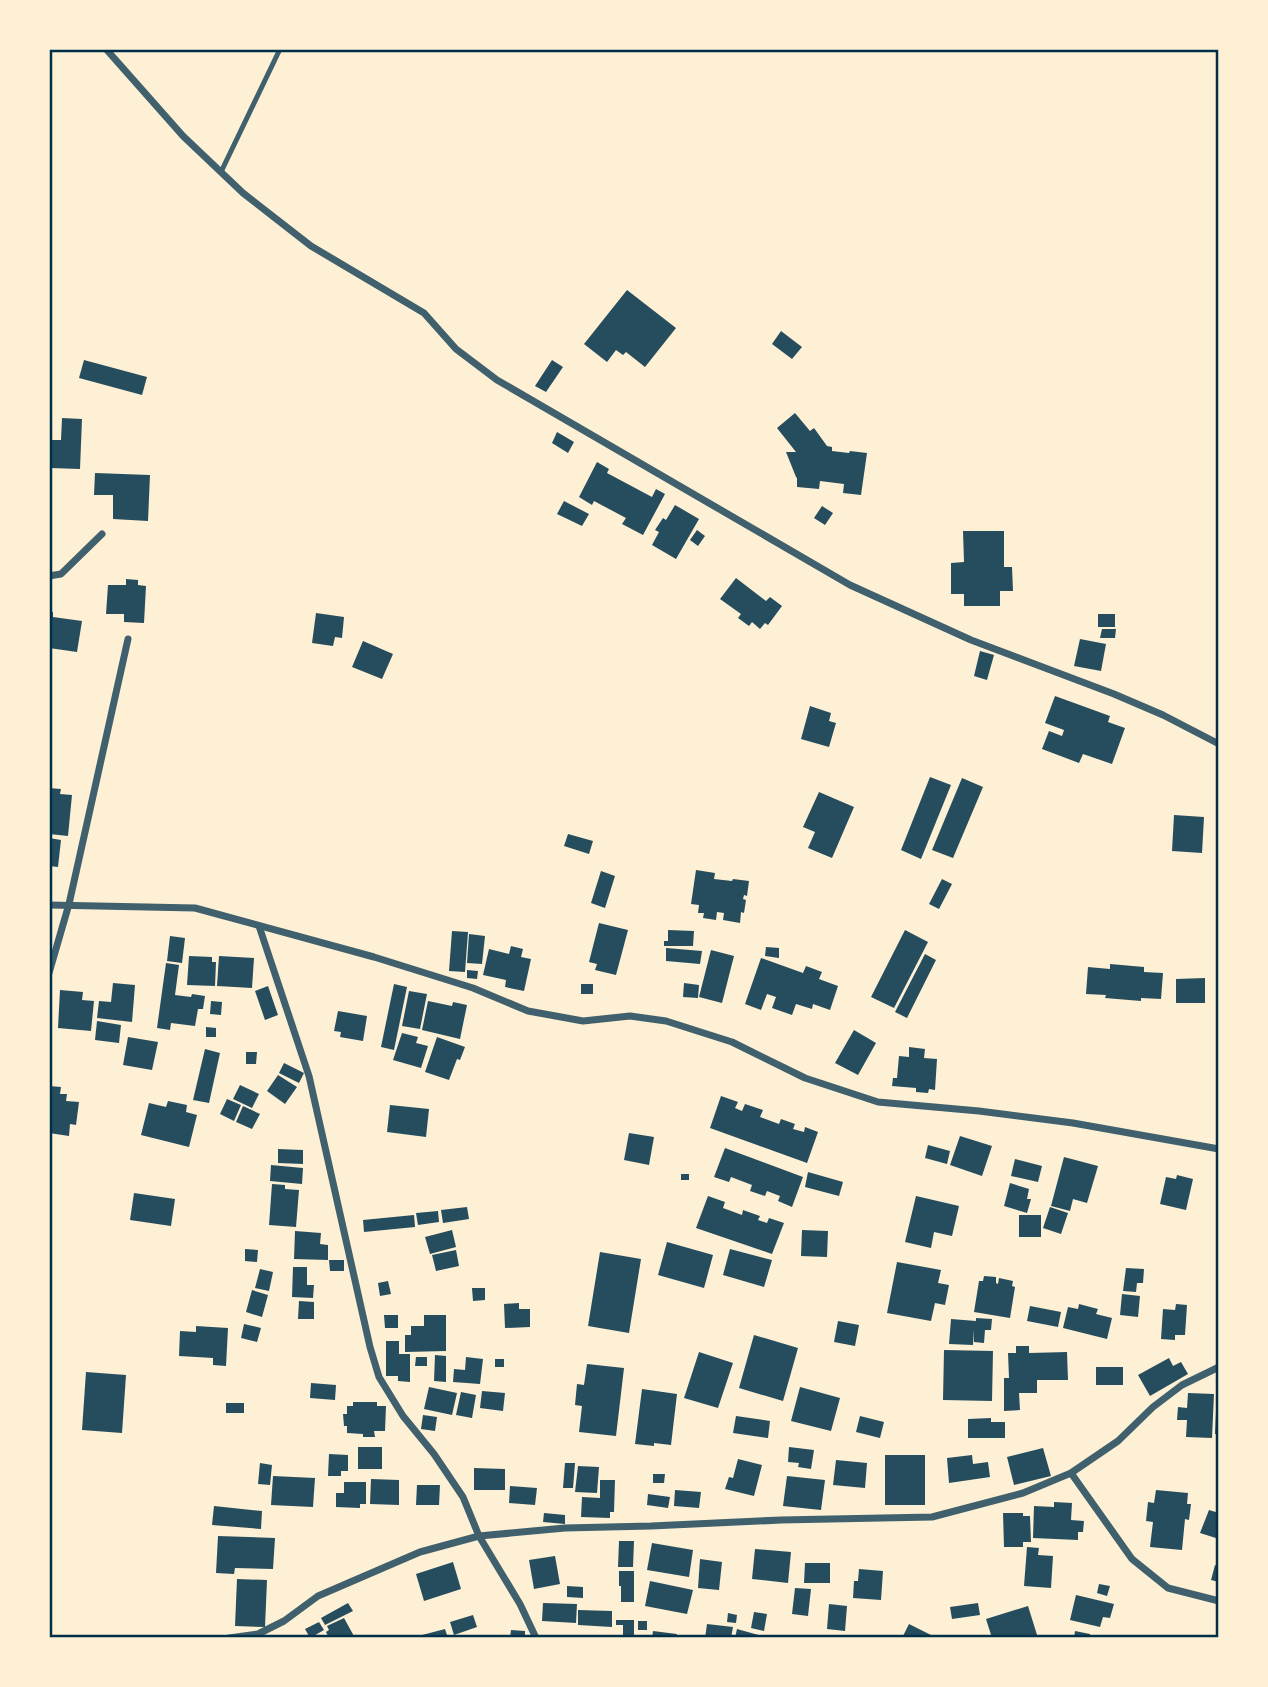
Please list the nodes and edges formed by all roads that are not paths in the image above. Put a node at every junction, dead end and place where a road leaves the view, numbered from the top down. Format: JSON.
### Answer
{"nodes":[{"id":1,"x":106,"y":49,"type":"edge"},
{"id":2,"x":280,"y":49,"type":"edge"},
{"id":3,"x":221,"y":172,"type":"junction"},
{"id":4,"x":102,"y":534,"type":"dead end"},
{"id":5,"x":49,"y":576,"type":"edge"},
{"id":6,"x":128,"y":639,"type":"dead end"},
{"id":7,"x":1219,"y":744,"type":"edge"},
{"id":8,"x":69,"y":904,"type":"junction"},
{"id":9,"x":49,"y":905,"type":"edge"},
{"id":10,"x":259,"y":926,"type":"junction"},
{"id":11,"x":49,"y":973,"type":"edge"},
{"id":12,"x":1219,"y":1149,"type":"edge"},
{"id":13,"x":1219,"y":1367,"type":"edge"},
{"id":14,"x":1071,"y":1473,"type":"junction"},
{"id":15,"x":480,"y":1536,"type":"junction"},
{"id":16,"x":1219,"y":1601,"type":"edge"},
{"id":17,"x":229,"y":1638,"type":"edge"},
{"id":18,"x":536,"y":1638,"type":"edge"}],
"edges":[{"from":1,"to":3,"type":"street"},
{"from":2,"to":3,"type":"lane"},
{"from":3,"to":7,"type":"street"},
{"from":4,"to":5,"type":"street"},
{"from":6,"to":8,"type":"street"},
{"from":8,"to":9,"type":"street"},
{"from":8,"to":10,"type":"street"},
{"from":8,"to":11,"type":"street"},
{"from":10,"to":12,"type":"street"},
{"from":10,"to":15,"type":"street"},
{"from":13,"to":14,"type":"street"},
{"from":14,"to":15,"type":"street"},
{"from":14,"to":16,"type":"street"},
{"from":15,"to":17,"type":"street"},
{"from":15,"to":18,"type":"street"}]}
